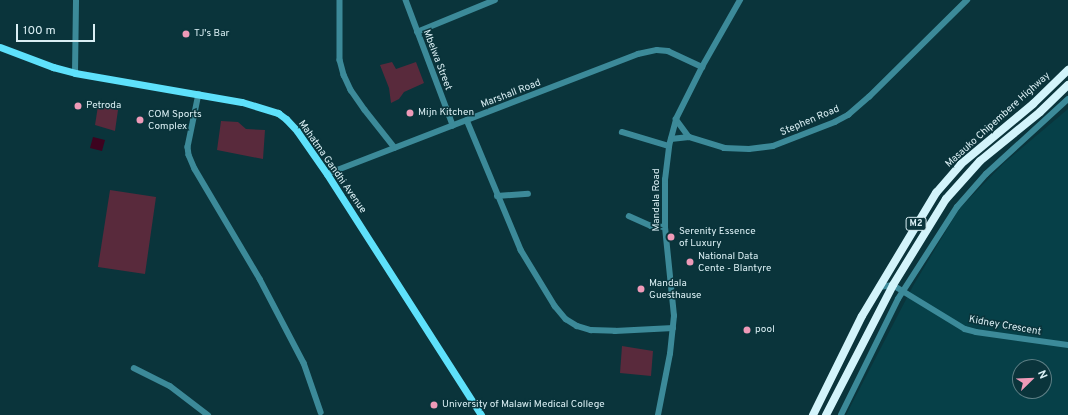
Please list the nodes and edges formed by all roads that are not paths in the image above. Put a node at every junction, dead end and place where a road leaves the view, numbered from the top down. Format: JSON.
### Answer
{"nodes":[{"id":1,"x":76,"y":0,"type":"edge"},
{"id":2,"x":340,"y":0,"type":"edge"},
{"id":3,"x":406,"y":0,"type":"edge"},
{"id":4,"x":495,"y":0,"type":"edge"},
{"id":5,"x":740,"y":0,"type":"edge"},
{"id":6,"x":967,"y":0,"type":"edge"},
{"id":7,"x":417,"y":32,"type":"junction"},
{"id":8,"x":0,"y":47,"type":"edge"},
{"id":9,"x":702,"y":67,"type":"junction"},
{"id":10,"x":1068,"y":70,"type":"edge"},
{"id":11,"x":75,"y":73,"type":"junction"},
{"id":12,"x":1068,"y":86,"type":"edge"},
{"id":13,"x":199,"y":94,"type":"junction"},
{"id":14,"x":1068,"y":99,"type":"edge"},
{"id":15,"x":676,"y":119,"type":"junction"},
{"id":16,"x":467,"y":120,"type":"junction"},
{"id":17,"x":453,"y":125,"type":"junction"},
{"id":18,"x":622,"y":132,"type":"dead end"},
{"id":19,"x":689,"y":137,"type":"junction"},
{"id":20,"x":671,"y":139,"type":"junction"},
{"id":21,"x":669,"y":146,"type":"junction"},
{"id":22,"x":395,"y":148,"type":"junction"},
{"id":23,"x":327,"y":174,"type":"junction"},
{"id":24,"x":528,"y":194,"type":"dead end"},
{"id":25,"x":497,"y":196,"type":"junction"},
{"id":26,"x":629,"y":216,"type":"dead end"},
{"id":27,"x":665,"y":227,"type":"junction"},
{"id":28,"x":893,"y":285,"type":"junction"},
{"id":29,"x":879,"y":287,"type":"junction"},
{"id":30,"x":903,"y":291,"type":"junction"},
{"id":31,"x":673,"y":328,"type":"junction"},
{"id":32,"x":1068,"y":345,"type":"edge"},
{"id":33,"x":134,"y":368,"type":"dead end"},
{"id":34,"x":321,"y":412,"type":"dead end"},
{"id":35,"x":208,"y":415,"type":"edge"},
{"id":36,"x":481,"y":415,"type":"edge"},
{"id":37,"x":658,"y":415,"type":"edge"},
{"id":38,"x":813,"y":415,"type":"edge"},
{"id":39,"x":826,"y":415,"type":"edge"},
{"id":40,"x":841,"y":415,"type":"edge"}],
"edges":[{"from":1,"to":11,"type":"street"},
{"from":2,"to":22,"type":"street"},
{"from":3,"to":7,"type":"street","name":"Mbelwa Street"},
{"from":4,"to":7,"type":"street"},
{"from":5,"to":9,"type":"street","name":"Mandala Road"},
{"from":6,"to":19,"type":"street","name":"Stephen Road"},
{"from":7,"to":17,"type":"street","name":"Mbelwa Street"},
{"from":8,"to":11,"type":"main road","name":"Mahatma Gandhi Avenue"},
{"from":9,"to":15,"type":"street","name":"Mandala Road"},
{"from":9,"to":16,"type":"street","name":"Marshall Road"},
{"from":10,"to":29,"type":"highway","name":"Masauko Chipembere Highway","number":"M2"},
{"from":11,"to":13,"type":"main road","name":"Mahatma Gandhi Avenue"},
{"from":12,"to":28,"type":"highway","name":"Masauko Chipembere Highway","number":"M2"},
{"from":13,"to":23,"type":"main road","name":"Mahatma Gandhi Avenue"},
{"from":13,"to":34,"type":"street"},
{"from":14,"to":30,"type":"street"},
{"from":15,"to":19,"type":"street"},
{"from":15,"to":20,"type":"street","name":"Mandala Road"},
{"from":16,"to":17,"type":"street","name":"Marshall Road"},
{"from":16,"to":25,"type":"street"},
{"from":17,"to":22,"type":"street","name":"Marshall Road"},
{"from":18,"to":21,"type":"street"},
{"from":19,"to":20,"type":"street","name":"Stephen Road"},
{"from":20,"to":21,"type":"street","name":"Mandala Road"},
{"from":21,"to":27,"type":"street","name":"Mandala Road"},
{"from":22,"to":23,"type":"street","name":"Marshall Road"},
{"from":23,"to":36,"type":"main road","name":"Mahatma Gandhi Avenue"},
{"from":24,"to":25,"type":"street"},
{"from":25,"to":31,"type":"street"},
{"from":26,"to":27,"type":"street"},
{"from":27,"to":31,"type":"street","name":"Mandala Road"},
{"from":28,"to":29,"type":"street"},
{"from":28,"to":30,"type":"street","name":"Kidney Crescent"},
{"from":28,"to":39,"type":"highway","name":"Masauko Chipembere Highway","number":"M2"},
{"from":29,"to":38,"type":"highway","name":"Masauko Chipembere Highway","number":"M2"},
{"from":30,"to":32,"type":"street","name":"Kidney Crescent"},
{"from":30,"to":40,"type":"street"},
{"from":31,"to":37,"type":"street","name":"Mandala Road"},
{"from":33,"to":35,"type":"street"}]}
